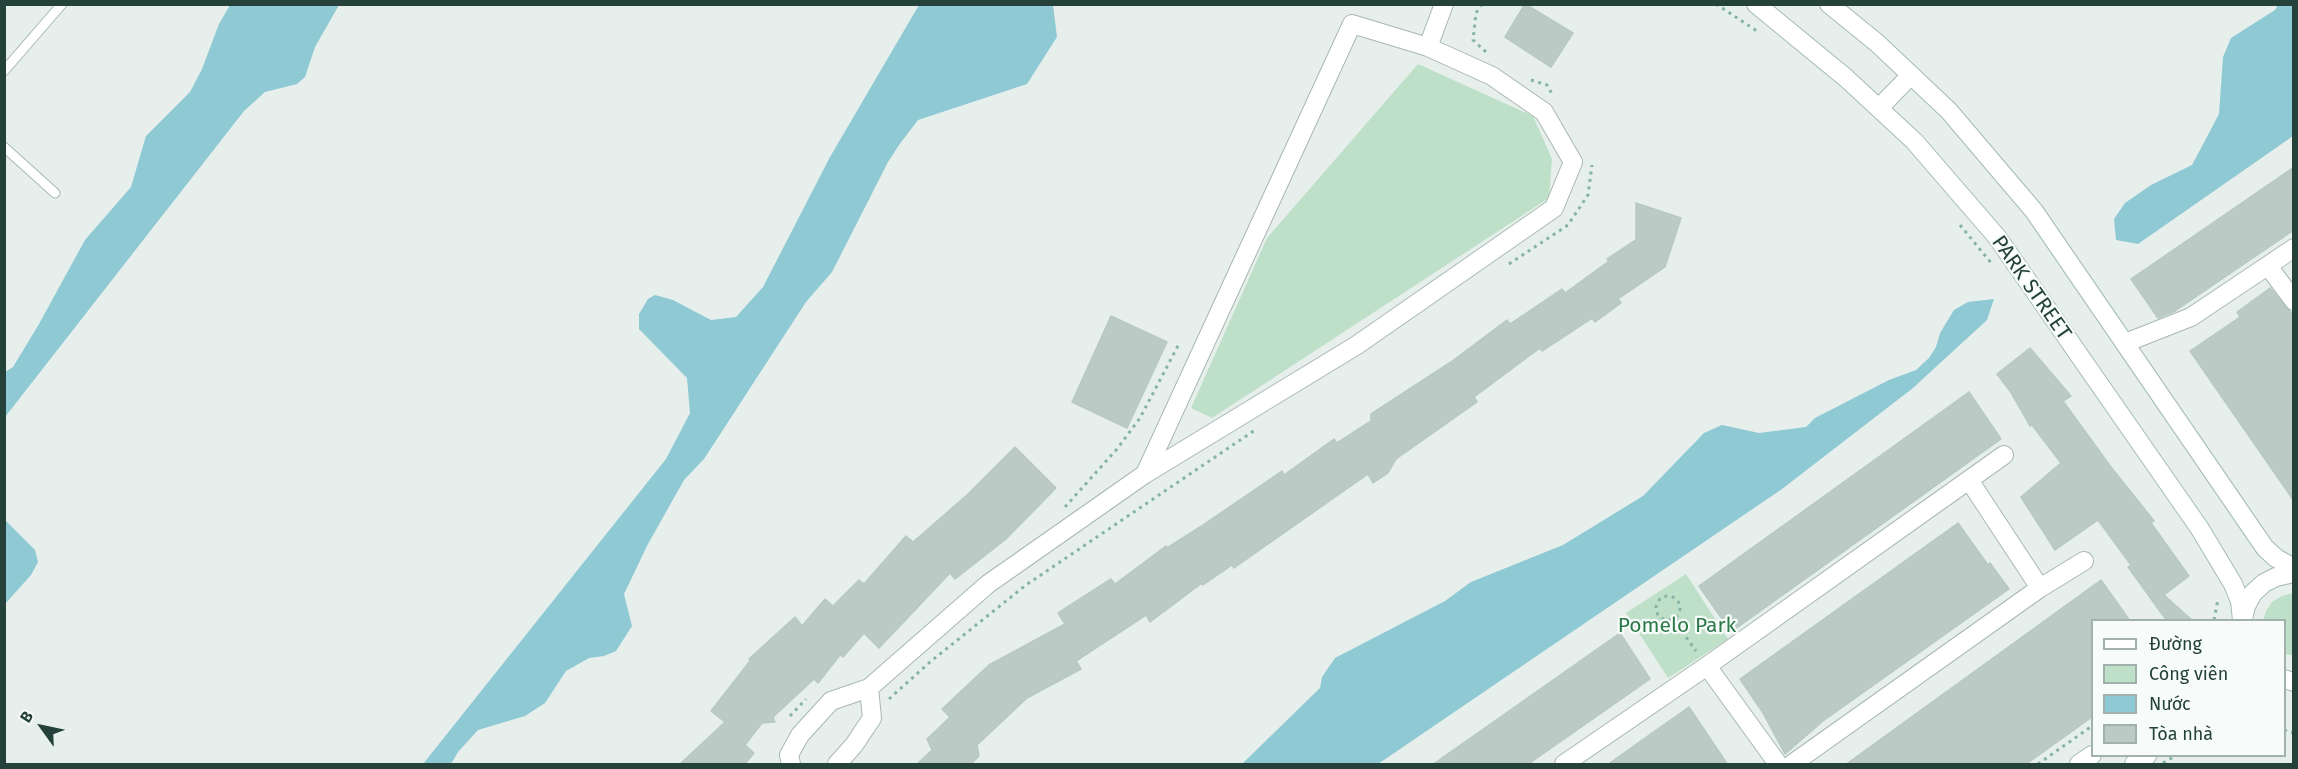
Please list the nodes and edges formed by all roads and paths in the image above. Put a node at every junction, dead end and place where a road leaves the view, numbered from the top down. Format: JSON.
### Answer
{"nodes":[{"id":1,"x":62,"y":4,"type":"edge"},
{"id":2,"x":1444,"y":4,"type":"edge"},
{"id":3,"x":1716,"y":4,"type":"edge"},
{"id":4,"x":1756,"y":4,"type":"edge"},
{"id":5,"x":1829,"y":4,"type":"edge"},
{"id":6,"x":1762,"y":34,"type":"dead end"},
{"id":7,"x":1428,"y":47,"type":"junction"},
{"id":8,"x":4,"y":71,"type":"edge"},
{"id":9,"x":1911,"y":75,"type":"junction"},
{"id":10,"x":1879,"y":108,"type":"junction"},
{"id":11,"x":4,"y":147,"type":"edge"},
{"id":12,"x":55,"y":193,"type":"dead end"},
{"id":13,"x":1953,"y":217,"type":"dead end"},
{"id":14,"x":2294,"y":248,"type":"edge"},
{"id":15,"x":2268,"y":266,"type":"junction"},
{"id":16,"x":1996,"y":270,"type":"dead end"},
{"id":17,"x":2294,"y":301,"type":"edge"},
{"id":18,"x":1180,"y":342,"type":"dead end"},
{"id":19,"x":2125,"y":343,"type":"junction"},
{"id":20,"x":2004,"y":455,"type":"dead end"},
{"id":21,"x":1145,"y":474,"type":"junction"},
{"id":22,"x":1969,"y":480,"type":"junction"},
{"id":23,"x":1062,"y":510,"type":"dead end"},
{"id":24,"x":2084,"y":561,"type":"dead end"},
{"id":25,"x":2294,"y":568,"type":"edge"},
{"id":26,"x":2294,"y":573,"type":"edge"},
{"id":27,"x":2040,"y":588,"type":"junction"},
{"id":28,"x":2219,"y":592,"type":"dead end"},
{"id":29,"x":1673,"y":619,"type":"junction"},
{"id":30,"x":2214,"y":619,"type":"edge"},
{"id":31,"x":2242,"y":619,"type":"edge"},
{"id":32,"x":2242,"y":619,"type":"edge"},
{"id":33,"x":1707,"y":666,"type":"junction"},
{"id":34,"x":869,"y":688,"type":"junction"},
{"id":35,"x":810,"y":695,"type":"dead end"},
{"id":36,"x":788,"y":721,"type":"dead end"},
{"id":37,"x":2091,"y":727,"type":"edge"},
{"id":38,"x":2091,"y":756,"type":"edge"},
{"id":39,"x":791,"y":765,"type":"edge"},
{"id":40,"x":837,"y":765,"type":"edge"},
{"id":41,"x":1564,"y":765,"type":"edge"},
{"id":42,"x":1778,"y":765,"type":"edge"},
{"id":43,"x":1792,"y":765,"type":"edge"},
{"id":44,"x":2038,"y":765,"type":"edge"},
{"id":45,"x":2079,"y":765,"type":"edge"}],
"edges":[{"from":1,"to":8,"type":"lane"},
{"from":2,"to":7,"type":"street"},
{"from":3,"to":6,"type":"path"},
{"from":4,"to":10,"type":"street","name":"PARK STREET"},
{"from":5,"to":9,"type":"street"},
{"from":7,"to":21,"type":"street"},
{"from":7,"to":21,"type":"street"},
{"from":9,"to":10,"type":"street"},
{"from":9,"to":19,"type":"street"},
{"from":10,"to":31,"type":"street","name":"PARK STREET"},
{"from":11,"to":12,"type":"lane"},
{"from":13,"to":16,"type":"path"},
{"from":14,"to":15,"type":"street"},
{"from":15,"to":17,"type":"street"},
{"from":15,"to":19,"type":"street"},
{"from":18,"to":23,"type":"path"},
{"from":19,"to":25,"type":"street"},
{"from":20,"to":22,"type":"street"},
{"from":21,"to":34,"type":"street"},
{"from":22,"to":27,"type":"street"},
{"from":22,"to":33,"type":"street"},
{"from":24,"to":27,"type":"street"},
{"from":26,"to":32,"type":"street"},
{"from":27,"to":43,"type":"street"},
{"from":28,"to":30,"type":"path"},
{"from":29,"to":29,"type":"path"},
{"from":29,"to":33,"type":"path"},
{"from":33,"to":41,"type":"street"},
{"from":33,"to":42,"type":"street"},
{"from":34,"to":39,"type":"street"},
{"from":34,"to":40,"type":"street"},
{"from":35,"to":36,"type":"path"},
{"from":37,"to":44,"type":"path"},
{"from":38,"to":45,"type":"street"}]}
